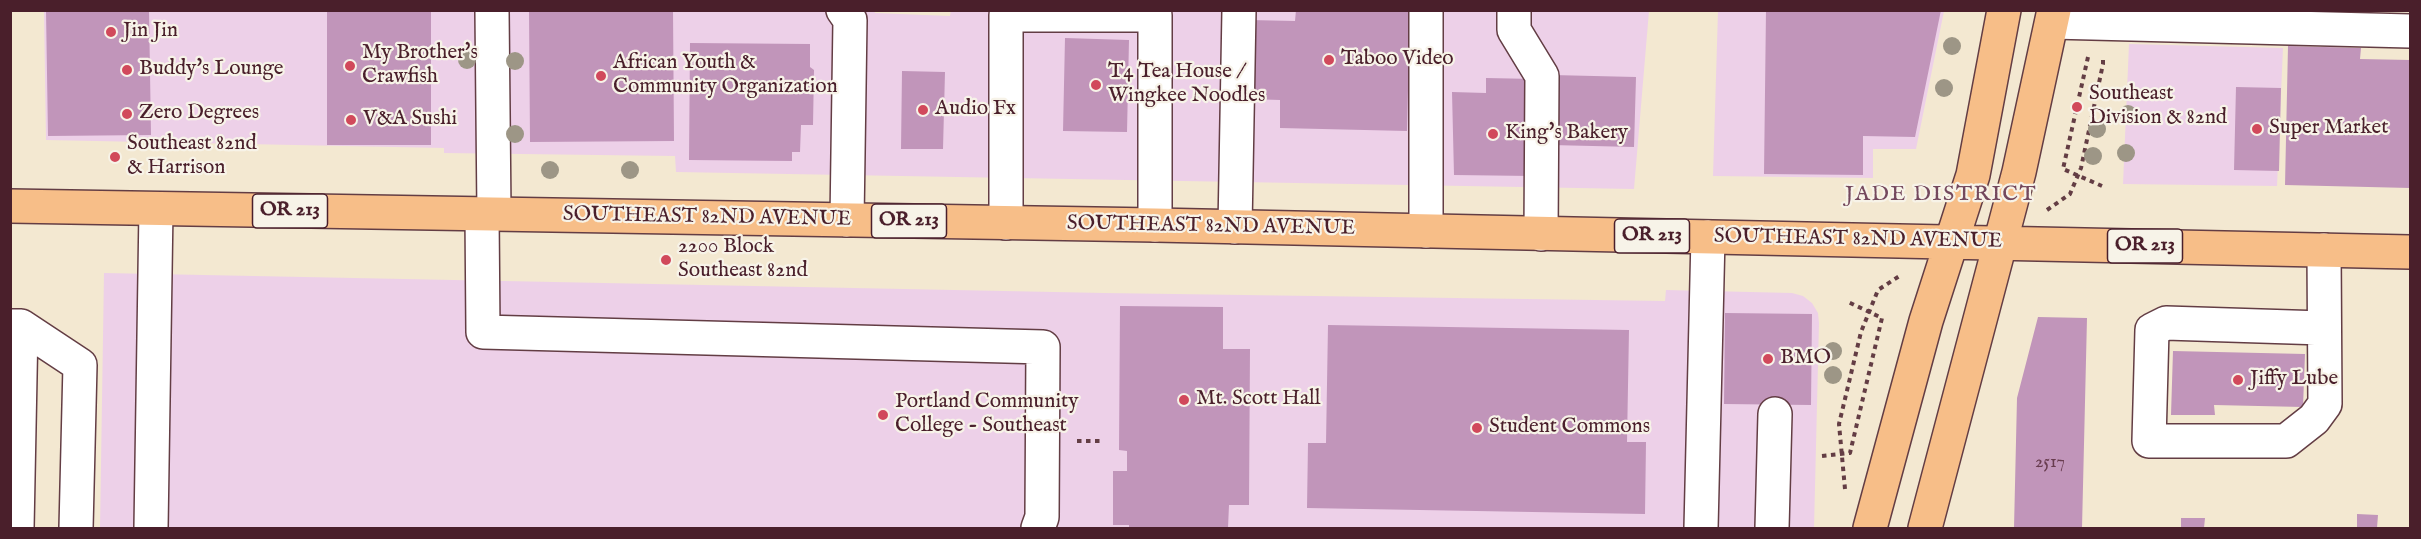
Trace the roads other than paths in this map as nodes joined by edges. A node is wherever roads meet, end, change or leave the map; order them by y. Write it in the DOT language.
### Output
graph roads {
  1 [pos="492,10"];
  2 [pos="1239,10"];
  3 [pos="1426,10"];
  4 [pos="2004,10"];
  5 [pos="852,14"];
  6 [pos="2053,16"];
  7 [pos="1514,20"];
  8 [pos="2111,26"];
  9 [pos="2410,31"];
  10 [pos="10,206"];
  11 [pos="156,208"];
  12 [pos="488,214"];
  13 [pos="847,220"];
  14 [pos="1006,223"];
  15 [pos="1155,225"];
  16 [pos="1234,227"];
  17 [pos="1426,231"];
  18 [pos="1541,234"];
  19 [pos="1708,237"];
  20 [pos="1952,242"];
  21 [pos="2000,243"];
  22 [pos="2324,250"];
  23 [pos="2410,252"];
  24 [pos="16,326"];
  25 [pos="2323,328"];
  26 [pos="1775,414"];
  27 [pos="17,528"];
  28 [pos="76,528"];
  29 [pos="151,528"];
  30 [pos="1038,528"];
  31 [pos="1701,528"];
  32 [pos="1772,528"];
  33 [pos="1870,528"];
  34 [pos="1924,528"];
  1 -- 12 [label="lane"];
  2 -- 16 [label="lane"];
  3 -- 17 [label="lane"];
  4 -- 20 [label="main road"];
  5 -- 13 [label="lane"];
  6 -- 8 [label="lane"];
  6 -- 21 [label="main road"];
  7 -- 18 [label="lane"];
  8 -- 9 [label="lane"];
  10 -- 11 [label="main road, SOUTHEAST 82ND AVENUE / OR 213"];
  11 -- 12 [label="main road, SOUTHEAST 82ND AVENUE / OR 213"];
  11 -- 29 [label="lane"];
  12 -- 13 [label="main road, SOUTHEAST 82ND AVENUE / OR 213"];
  12 -- 30 [label="lane"];
  13 -- 14 [label="main road, SOUTHEAST 82ND AVENUE / OR 213"];
  14 -- 15 [label="main road, SOUTHEAST 82ND AVENUE / OR 213"];
  14 -- 15 [label="lane"];
  15 -- 16 [label="main road, SOUTHEAST 82ND AVENUE / OR 213"];
  16 -- 17 [label="main road, SOUTHEAST 82ND AVENUE / OR 213"];
  17 -- 18 [label="main road, SOUTHEAST 82ND AVENUE / OR 213"];
  18 -- 19 [label="main road, SOUTHEAST 82ND AVENUE / OR 213"];
  19 -- 20 [label="main road, SOUTHEAST 82ND AVENUE / OR 213"];
  19 -- 31 [label="lane"];
  20 -- 21 [label="main road, SOUTHEAST 82ND AVENUE / OR 213"];
  20 -- 33 [label="main road"];
  21 -- 22 [label="main road, SOUTHEAST 82ND AVENUE / OR 213"];
  21 -- 34 [label="main road"];
  22 -- 23 [label="main road, SOUTHEAST 82ND AVENUE / OR 213"];
  22 -- 25 [label="lane"];
  24 -- 27 [label="lane"];
  24 -- 28 [label="lane"];
  25 -- 25 [label="lane"];
  26 -- 32 [label="lane"];
}
